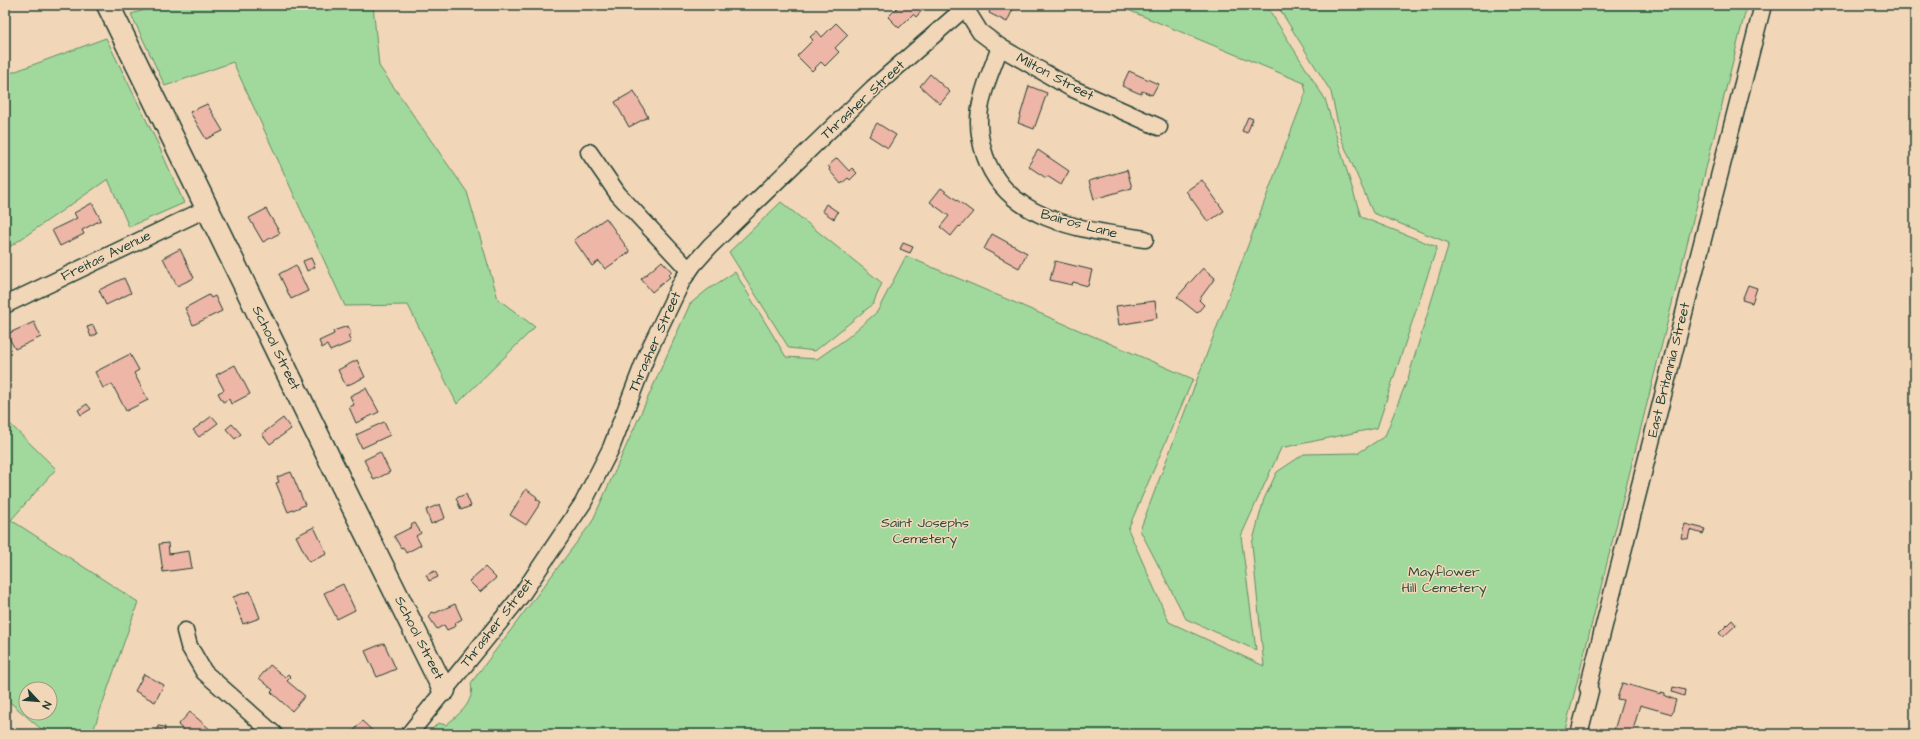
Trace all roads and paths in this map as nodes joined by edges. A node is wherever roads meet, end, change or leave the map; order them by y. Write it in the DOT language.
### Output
graph roads {
  1 [pos="108,5"];
  2 [pos="1763,5"];
  3 [pos="967,6"];
  4 [pos="1000,47"];
  5 [pos="1159,127"];
  6 [pos="589,152"];
  7 [pos="208,208"];
  8 [pos="1145,239"];
  9 [pos="689,270"];
  10 [pos="5,305"];
  11 [pos="185,631"];
  12 [pos="444,690"];
  13 [pos="274,734"];
  14 [pos="409,734"];
  15 [pos="1579,734"];
  1 -- 7 [label="street, School Street"];
  2 -- 15 [label="street, East Britannia Street"];
  3 -- 4 [label="street, Milton Street"];
  3 -- 9 [label="street, Thrasher Street"];
  4 -- 5 [label="street, Milton Street"];
  4 -- 8 [label="street, Bairos Lane"];
  6 -- 9 [label="street"];
  7 -- 10 [label="street, Freitas Avenue"];
  7 -- 12 [label="street, School Street"];
  9 -- 12 [label="street, Thrasher Street"];
  11 -- 13 [label="street"];
  12 -- 14 [label="street, Thrasher Street"];
}
